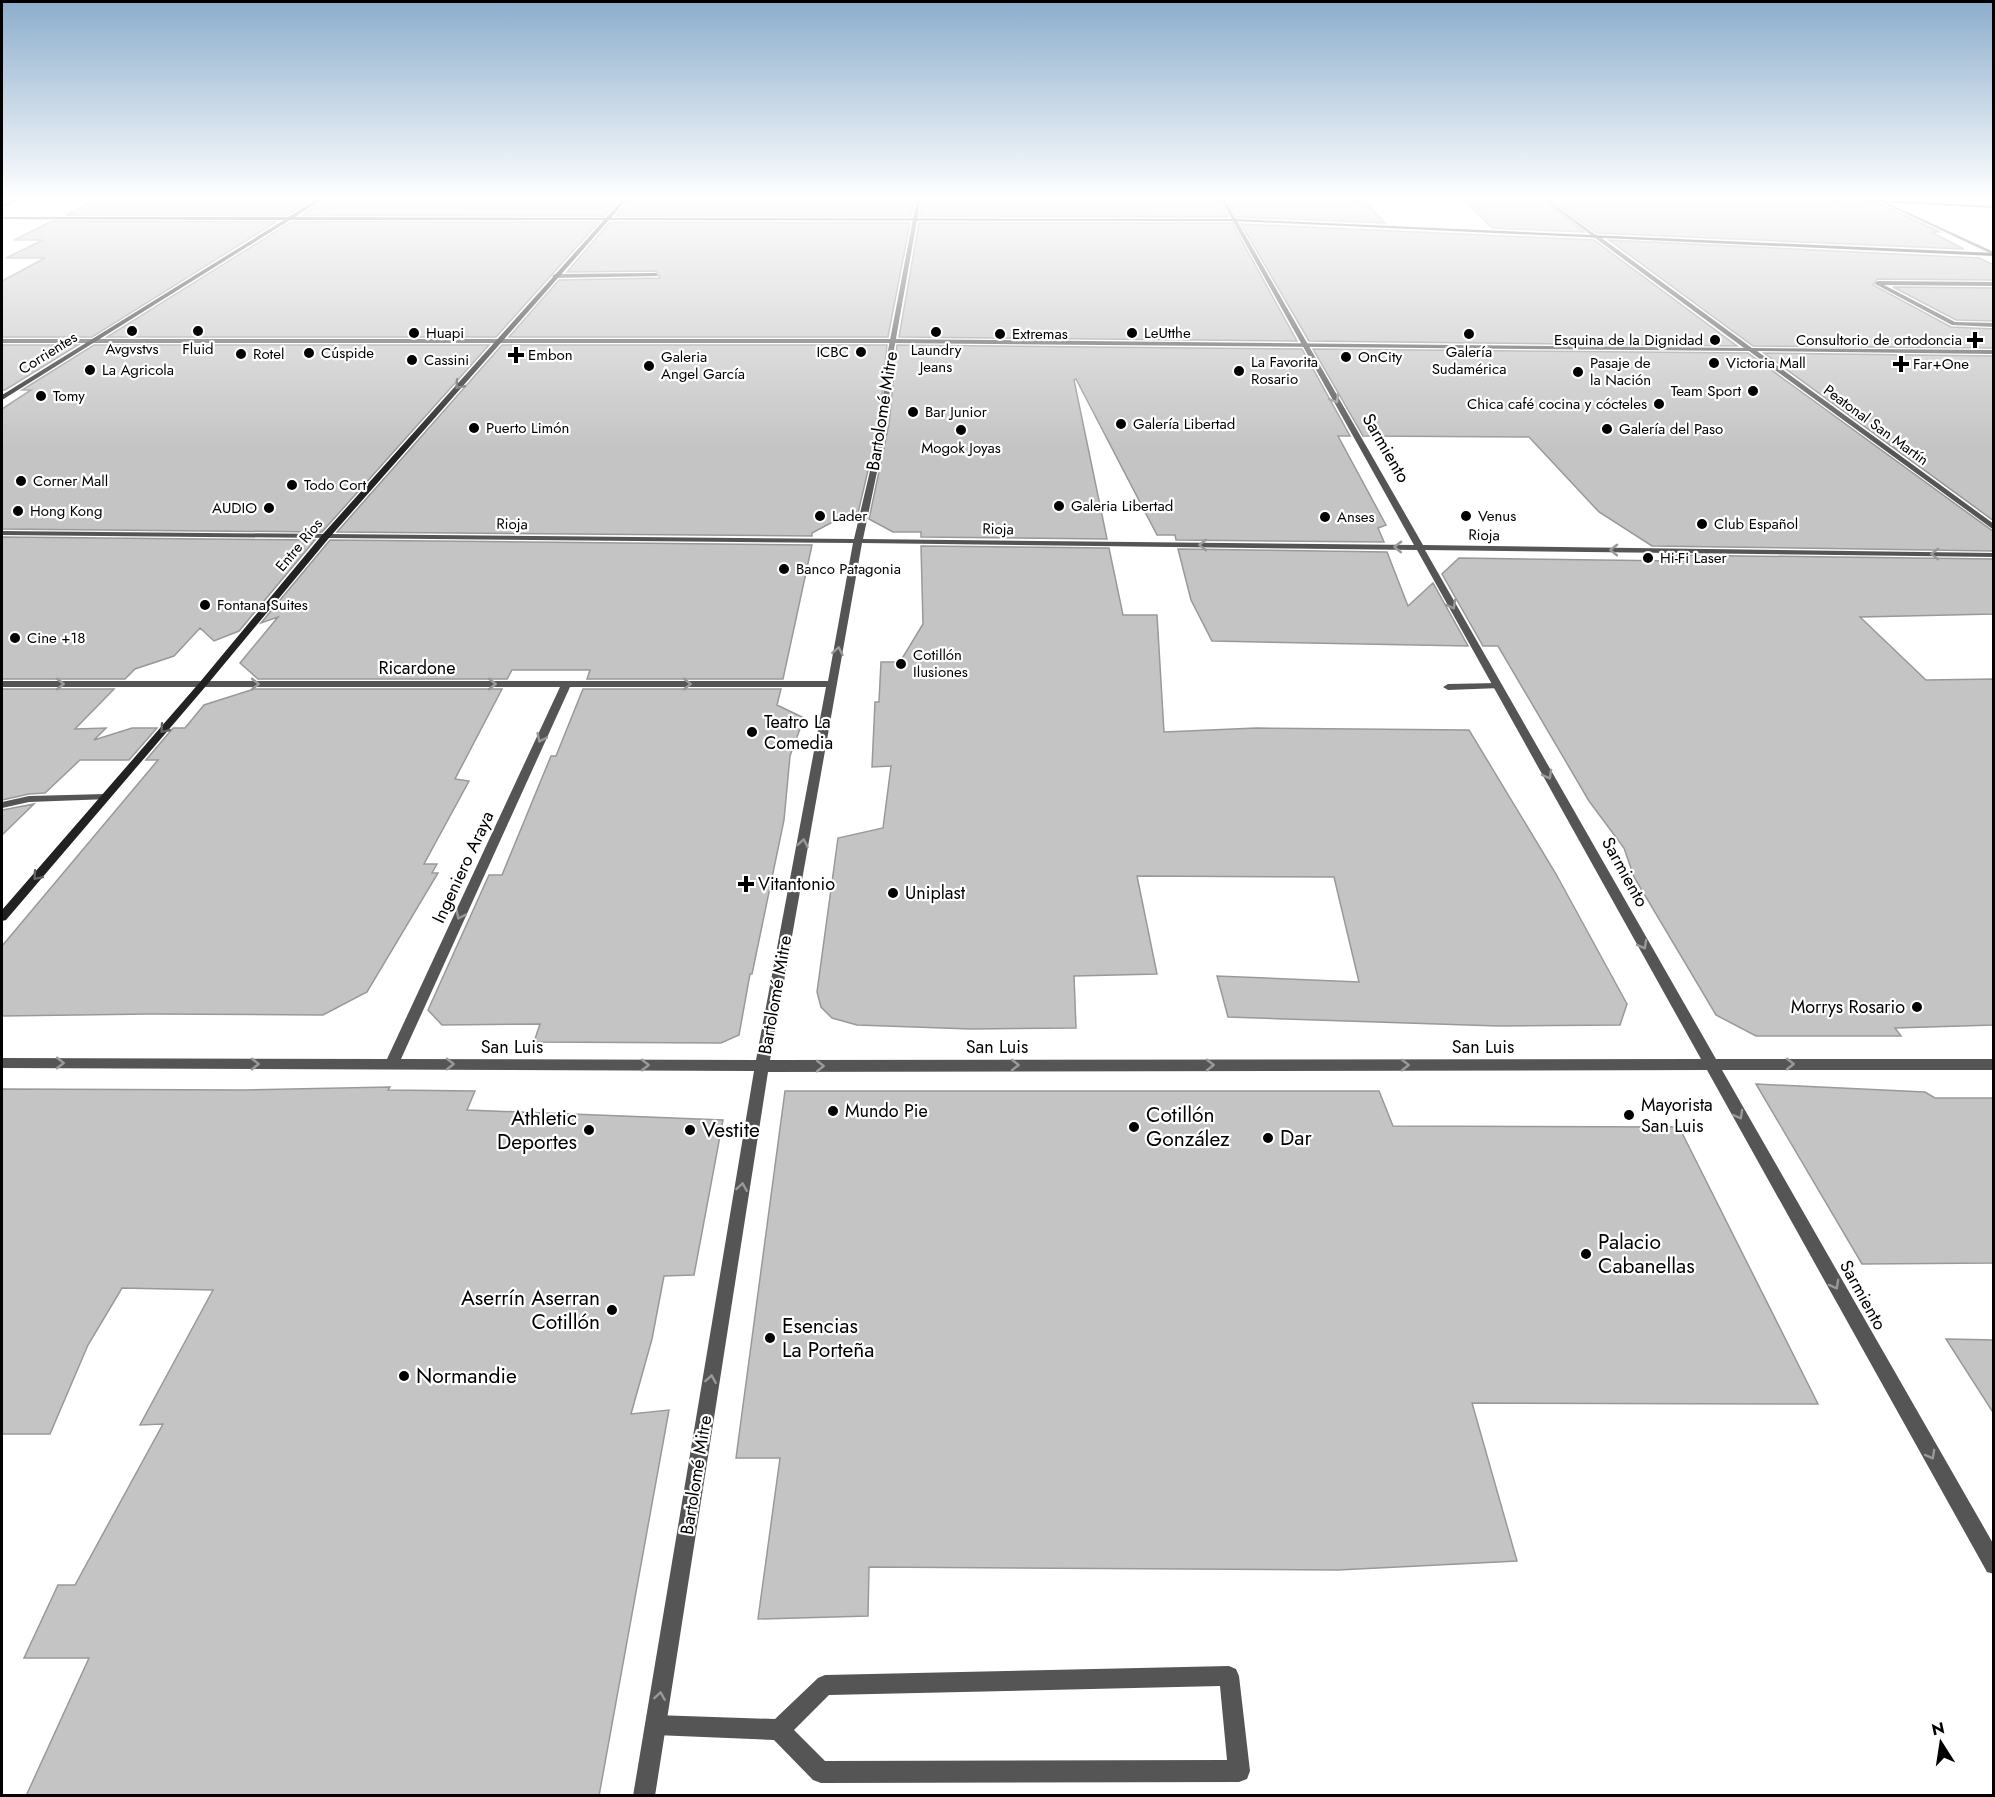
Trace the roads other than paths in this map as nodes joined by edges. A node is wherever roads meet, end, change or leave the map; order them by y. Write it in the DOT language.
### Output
graph roads {
  1 [pos="187,282"];
  2 [pos="550,282"];
  3 [pos="903,282"];
  4 [pos="1269,282"];
  5 [pos="1658,282"];
  6 [pos="1994,284"];
  7 [pos="1994,325"];
  8 [pos="2,341"];
  9 [pos="93,341"];
  10 [pos="497,341"];
  11 [pos="893,341"];
  12 [pos="1305,345"];
  13 [pos="1747,348"];
  14 [pos="1994,351"];
  15 [pos="2,398"];
  16 [pos="1994,528"];
  17 [pos="2,533"];
  18 [pos="326,536"];
  19 [pos="858,540"];
  20 [pos="1420,548"];
  21 [pos="1994,555"];
  22 [pos="2,684"];
  23 [pos="203,684"];
  24 [pos="566,684"];
  25 [pos="832,684"];
  26 [pos="1497,686"];
  27 [pos="1448,687"];
  28 [pos="105,797"];
  29 [pos="2,805"];
  30 [pos="2,917"];
  31 [pos="2,1063"];
  32 [pos="392,1064"];
  33 [pos="1711,1064"];
  34 [pos="1994,1064"];
  35 [pos="762,1066"];
  36 [pos="1994,1565"];
  37 [pos="655,1725"];
  38 [pos="779,1730"];
  39 [pos="644,1796"];
  1 -- 9 [label="main road, Corrientes"];
  2 -- 10 [label="main road, Entre Ríos"];
  3 -- 11 [label="street, Bartolomé Mitre"];
  4 -- 12 [label="street, Sarmiento"];
  5 -- 13 [label="street, Peatonal San Martín"];
  6 -- 7 [label="street"];
  8 -- 9 [label="street"];
  9 -- 10 [label="street"];
  9 -- 15 [label="main road, Corrientes"];
  10 -- 11 [label="street"];
  10 -- 18 [label="main road, Entre Ríos, one-way"];
  11 -- 12 [label="street"];
  11 -- 19 [label="street, Bartolomé Mitre"];
  12 -- 13 [label="street"];
  12 -- 20 [label="street, Sarmiento, one-way"];
  13 -- 14 [label="street"];
  13 -- 16 [label="street, Peatonal San Martín"];
  17 -- 18 [label="street, Rioja"];
  18 -- 19 [label="street, Rioja"];
  18 -- 23 [label="main road, Entre Ríos"];
  20 -- 19 [label="street, Rioja, one-way"];
  25 -- 19 [label="street, Bartolomé Mitre, one-way"];
  21 -- 20 [label="street, Rioja, one-way"];
  20 -- 26 [label="street, Sarmiento, one-way"];
  22 -- 23 [label="street, Ricardone, one-way"];
  23 -- 24 [label="street, Ricardone, one-way"];
  23 -- 28 [label="main road, Entre Ríos, one-way"];
  24 -- 25 [label="street, Ricardone, one-way"];
  24 -- 32 [label="street, Ingeniero Araya, one-way"];
  35 -- 25 [label="street, Bartolomé Mitre, one-way"];
  26 -- 27 [label="street"];
  26 -- 33 [label="street, Sarmiento, one-way"];
  28 -- 29 [label="street"];
  28 -- 30 [label="main road, Entre Ríos, one-way"];
  31 -- 32 [label="street, San Luis, one-way"];
  32 -- 35 [label="street, San Luis, one-way"];
  33 -- 34 [label="street, San Luis, one-way"];
  35 -- 33 [label="street, San Luis, one-way"];
  33 -- 36 [label="street, Sarmiento, one-way"];
  37 -- 35 [label="street, Bartolomé Mitre, one-way"];
  37 -- 38 [label="street"];
  37 -- 39 [label="street, Bartolomé Mitre"];
  38 -- 38 [label="street"];
}
